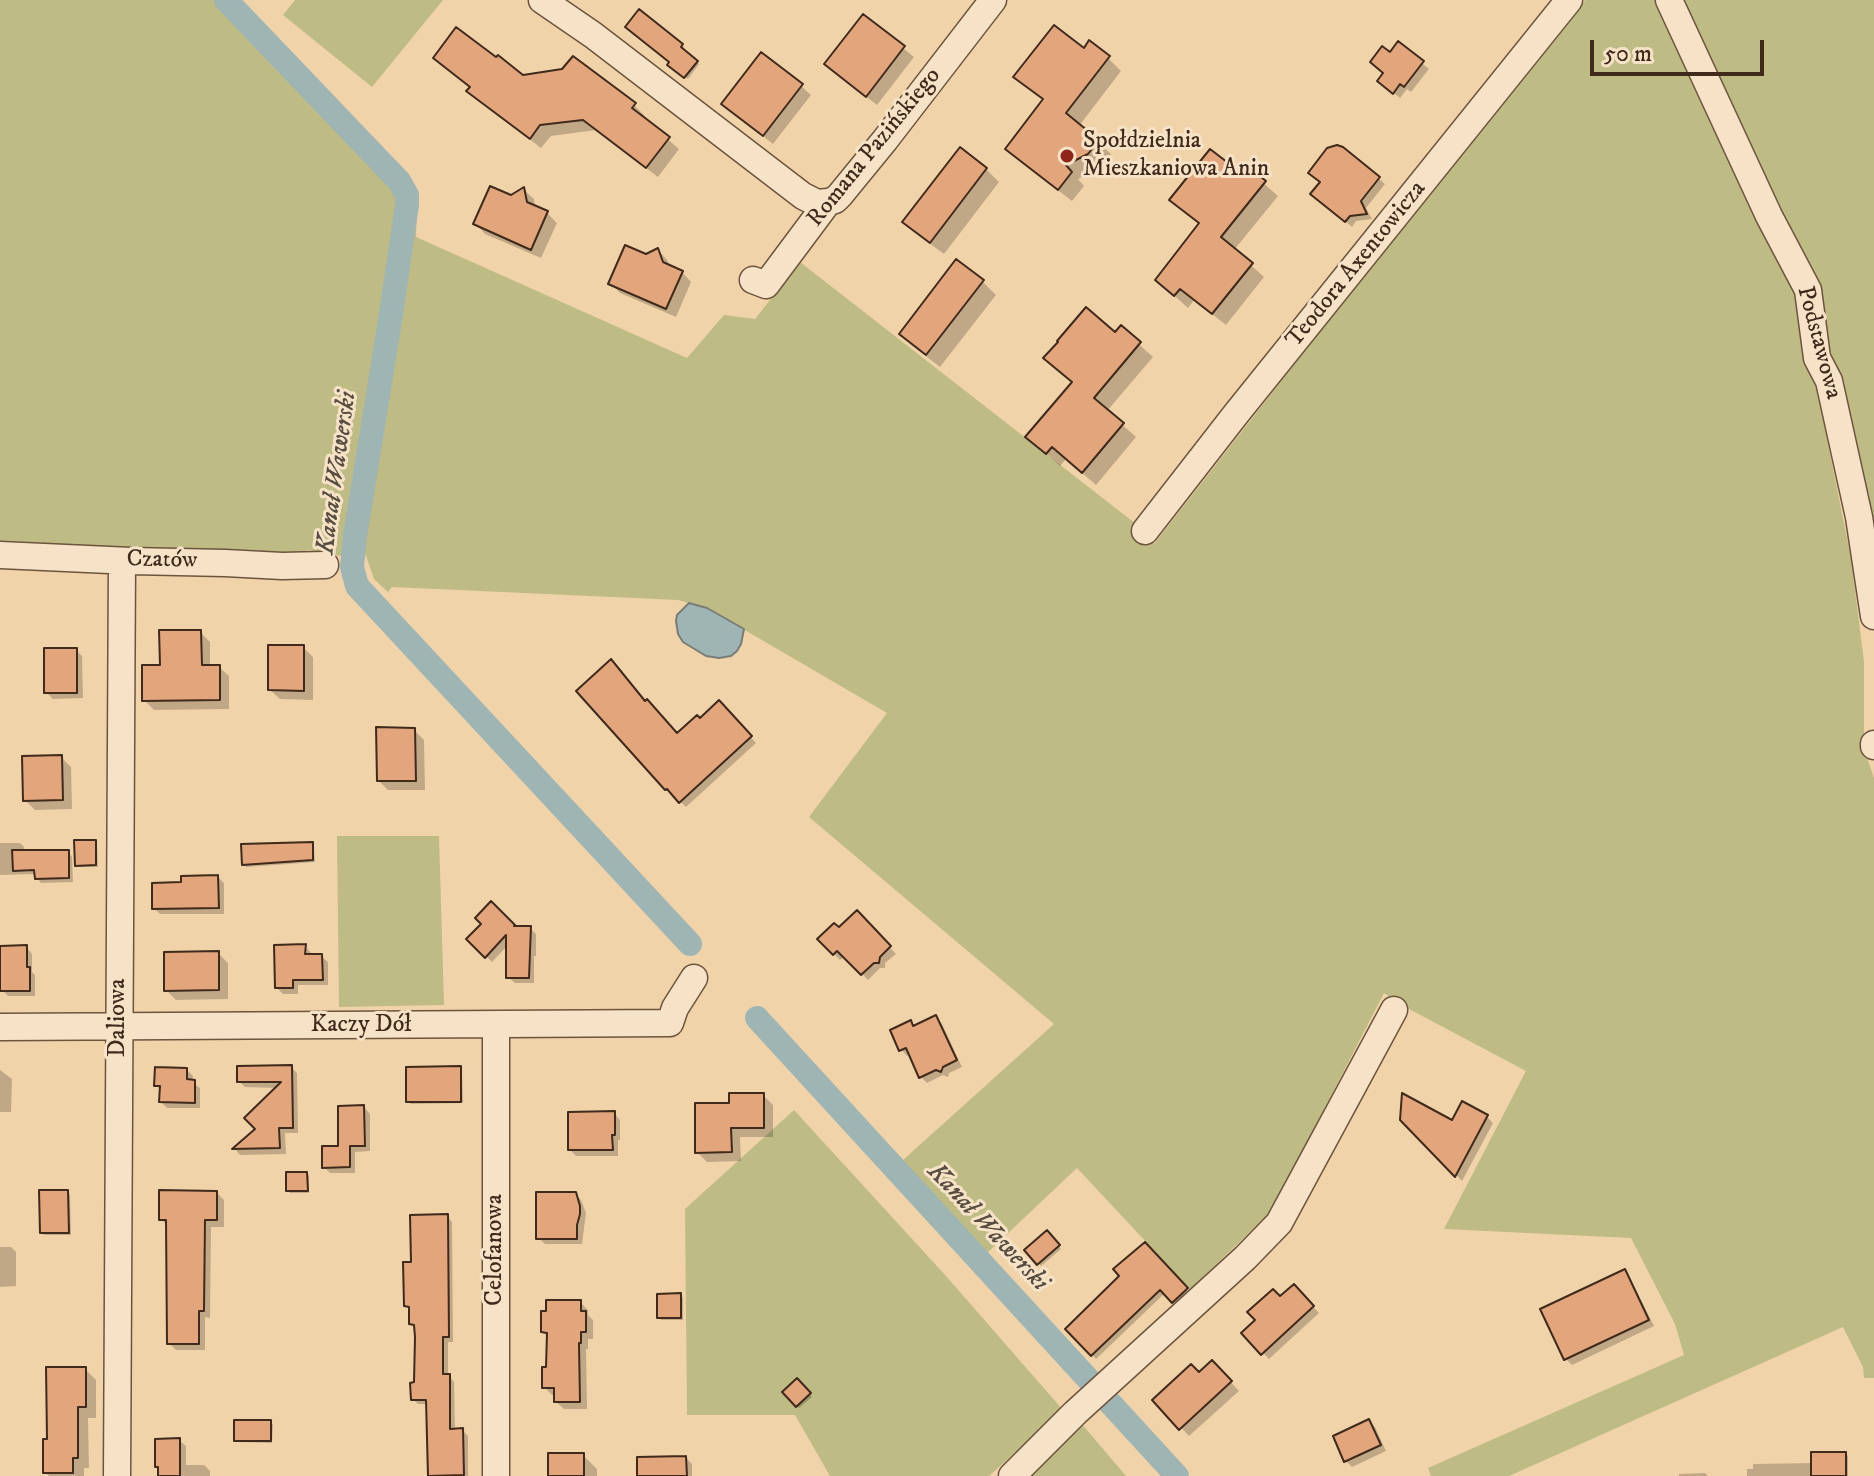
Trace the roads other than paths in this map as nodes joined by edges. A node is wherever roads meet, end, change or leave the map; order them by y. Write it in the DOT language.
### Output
graph roads {
  1 [pos="542,0"];
  2 [pos="993,0"];
  3 [pos="1569,0"];
  4 [pos="1669,0"];
  5 [pos="828,202"];
  6 [pos="753,280"];
  7 [pos="1145,531"];
  8 [pos="0,555"];
  9 [pos="122,561"];
  10 [pos="325,565"];
  11 [pos="1874,616"];
  12 [pos="694,978"];
  13 [pos="1394,1010"];
  14 [pos="496,1025"];
  15 [pos="0,1027"];
  16 [pos="119,1027"];
  17 [pos="117,1476"];
  18 [pos="496,1476"];
  19 [pos="1012,1476"];
  1 -- 5 [label="street"];
  2 -- 5 [label="street, Romana Pazińskiego"];
  3 -- 7 [label="street, Teodora Axentowicza"];
  4 -- 11 [label="street, Podstawowa"];
  5 -- 6 [label="street, Romana Pazińskiego"];
  8 -- 9 [label="street, Czatów"];
  9 -- 10 [label="street, Czatów"];
  9 -- 16 [label="street, Daliowa"];
  12 -- 14 [label="street, Kaczy Dół"];
  13 -- 19 [label="street"];
  14 -- 16 [label="street, Kaczy Dół"];
  14 -- 18 [label="street, Celofanowa"];
  15 -- 16 [label="street, Kaczy Dół"];
  16 -- 17 [label="street, Daliowa"];
}
